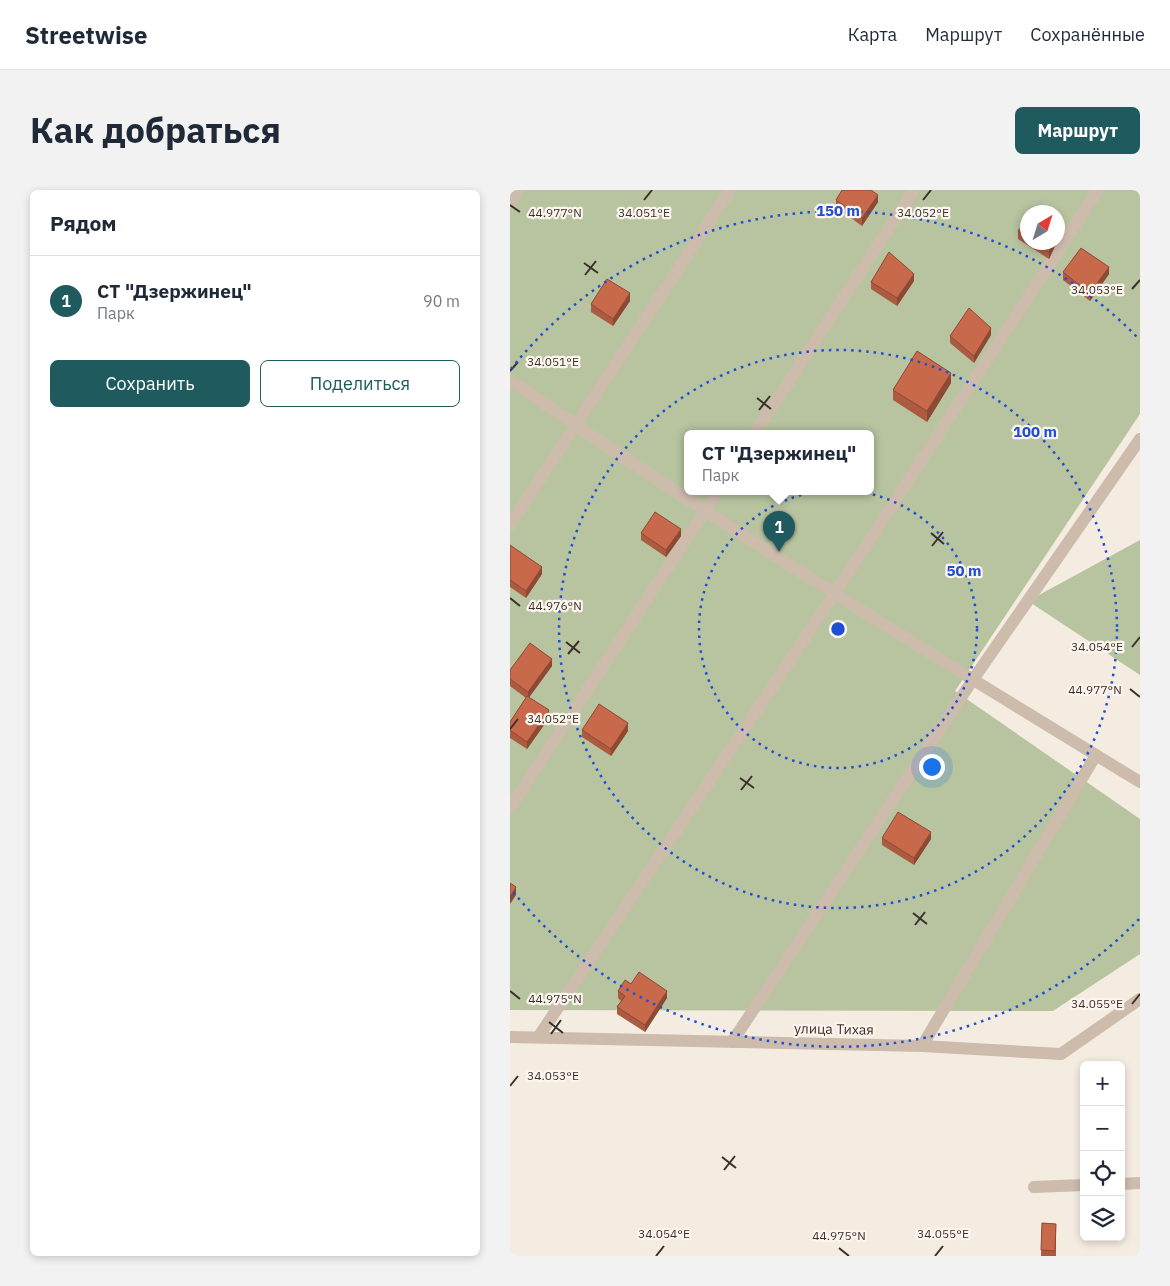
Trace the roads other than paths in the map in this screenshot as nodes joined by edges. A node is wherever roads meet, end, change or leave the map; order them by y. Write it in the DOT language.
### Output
graph roads {
  1 [pos="518,190"];
  2 [pos="730,190"];
  3 [pos="914,190"];
  4 [pos="1098,190"];
  5 [pos="510,203"];
  6 [pos="510,380"];
  7 [pos="575,425"];
  8 [pos="757,430"];
  9 [pos="1140,439"];
  10 [pos="715,495"];
  11 [pos="704,511"];
  12 [pos="510,526"];
  13 [pos="835,593"];
  14 [pos="972,681"];
  15 [pos="1096,755"];
  16 [pos="1140,782"];
  17 [pos="510,808"];
  18 [pos="1140,999"];
  19 [pos="539,1036"];
  20 [pos="510,1037"];
  21 [pos="732,1042"];
  22 [pos="922,1046"];
  23 [pos="1125,1184"];
  24 [pos="1140,1184"];
  25 [pos="1080,1185"];
  26 [pos="1034,1187"];
  1 -- 5 [label="street"];
  2 -- 7 [label="street"];
  3 -- 8 [label="street"];
  4 -- 13 [label="street"];
  6 -- 7 [label="street"];
  7 -- 11 [label="street"];
  7 -- 12 [label="street"];
  9 -- 14 [label="street"];
  10 -- 11 [label="street"];
  11 -- 13 [label="street"];
  11 -- 17 [label="street"];
  13 -- 14 [label="street"];
  13 -- 19 [label="street"];
  14 -- 15 [label="street"];
  14 -- 21 [label="street"];
  15 -- 16 [label="street"];
  15 -- 22 [label="street"];
  18 -- 22 [label="street, улица Тихая"];
  19 -- 20 [label="street, улица Тихая"];
  19 -- 21 [label="street, улица Тихая"];
  21 -- 22 [label="street, улица Тихая"];
  23 -- 24 [label="street"];
  25 -- 26 [label="street"];
}
